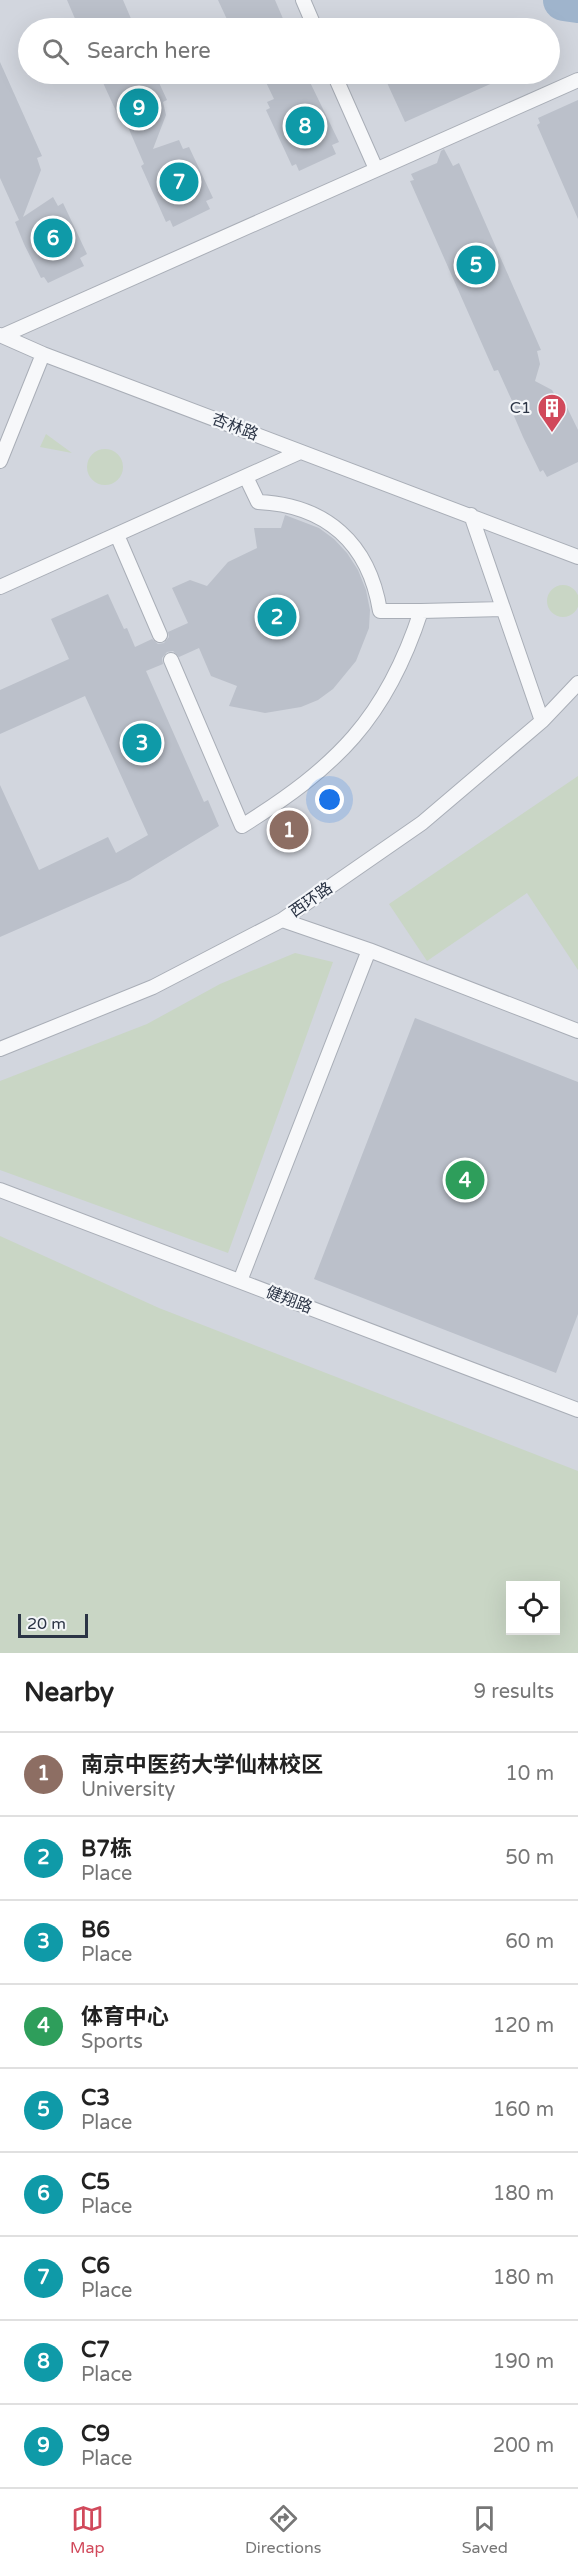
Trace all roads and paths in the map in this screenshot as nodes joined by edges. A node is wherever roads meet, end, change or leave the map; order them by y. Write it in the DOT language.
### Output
graph roads {
  1 [pos="303,0"];
  2 [pos="311,18"];
  3 [pos="578,80"];
  4 [pos="338,84"];
  5 [pos="376,169"];
  6 [pos="1,335"];
  7 [pos="43,354"];
  8 [pos="300,452"];
  9 [pos="0,461"];
  10 [pos="246,477"];
  11 [pos="471,515"];
  12 [pos="117,535"];
  13 [pos="578,557"];
  14 [pos="0,587"];
  15 [pos="503,609"];
  16 [pos="421,611"];
  17 [pos="160,635"];
  18 [pos="171,660"];
  19 [pos="578,683"];
  20 [pos="542,721"];
  21 [pos="282,920"];
  22 [pos="369,950"];
  23 [pos="578,1031"];
  24 [pos="0,1049"];
  25 [pos="0,1190"];
  26 [pos="240,1281"];
  27 [pos="578,1410"];
  1 -- 2 [label="lane"];
  3 -- 5 [label="lane"];
  4 -- 5 [label="lane"];
  5 -- 6 [label="lane"];
  6 -- 7 [label="lane, 杏林路"];
  7 -- 8 [label="lane, 杏林路"];
  7 -- 9 [label="lane"];
  8 -- 10 [label="lane"];
  8 -- 11 [label="lane, 杏林路"];
  10 -- 12 [label="lane"];
  10 -- 16 [label="lane"];
  11 -- 13 [label="lane, 杏林路"];
  11 -- 15 [label="lane"];
  12 -- 14 [label="lane"];
  12 -- 17 [label="lane"];
  15 -- 16 [label="lane"];
  15 -- 20 [label="lane"];
  16 -- 18 [label="lane"];
  19 -- 20 [label="lane, 西环路"];
  20 -- 21 [label="lane, 西环路"];
  21 -- 22 [label="lane"];
  21 -- 24 [label="lane, 西环路"];
  22 -- 23 [label="lane"];
  22 -- 26 [label="lane"];
  25 -- 26 [label="lane, 健翔路"];
  26 -- 27 [label="lane, 健翔路"];
}
